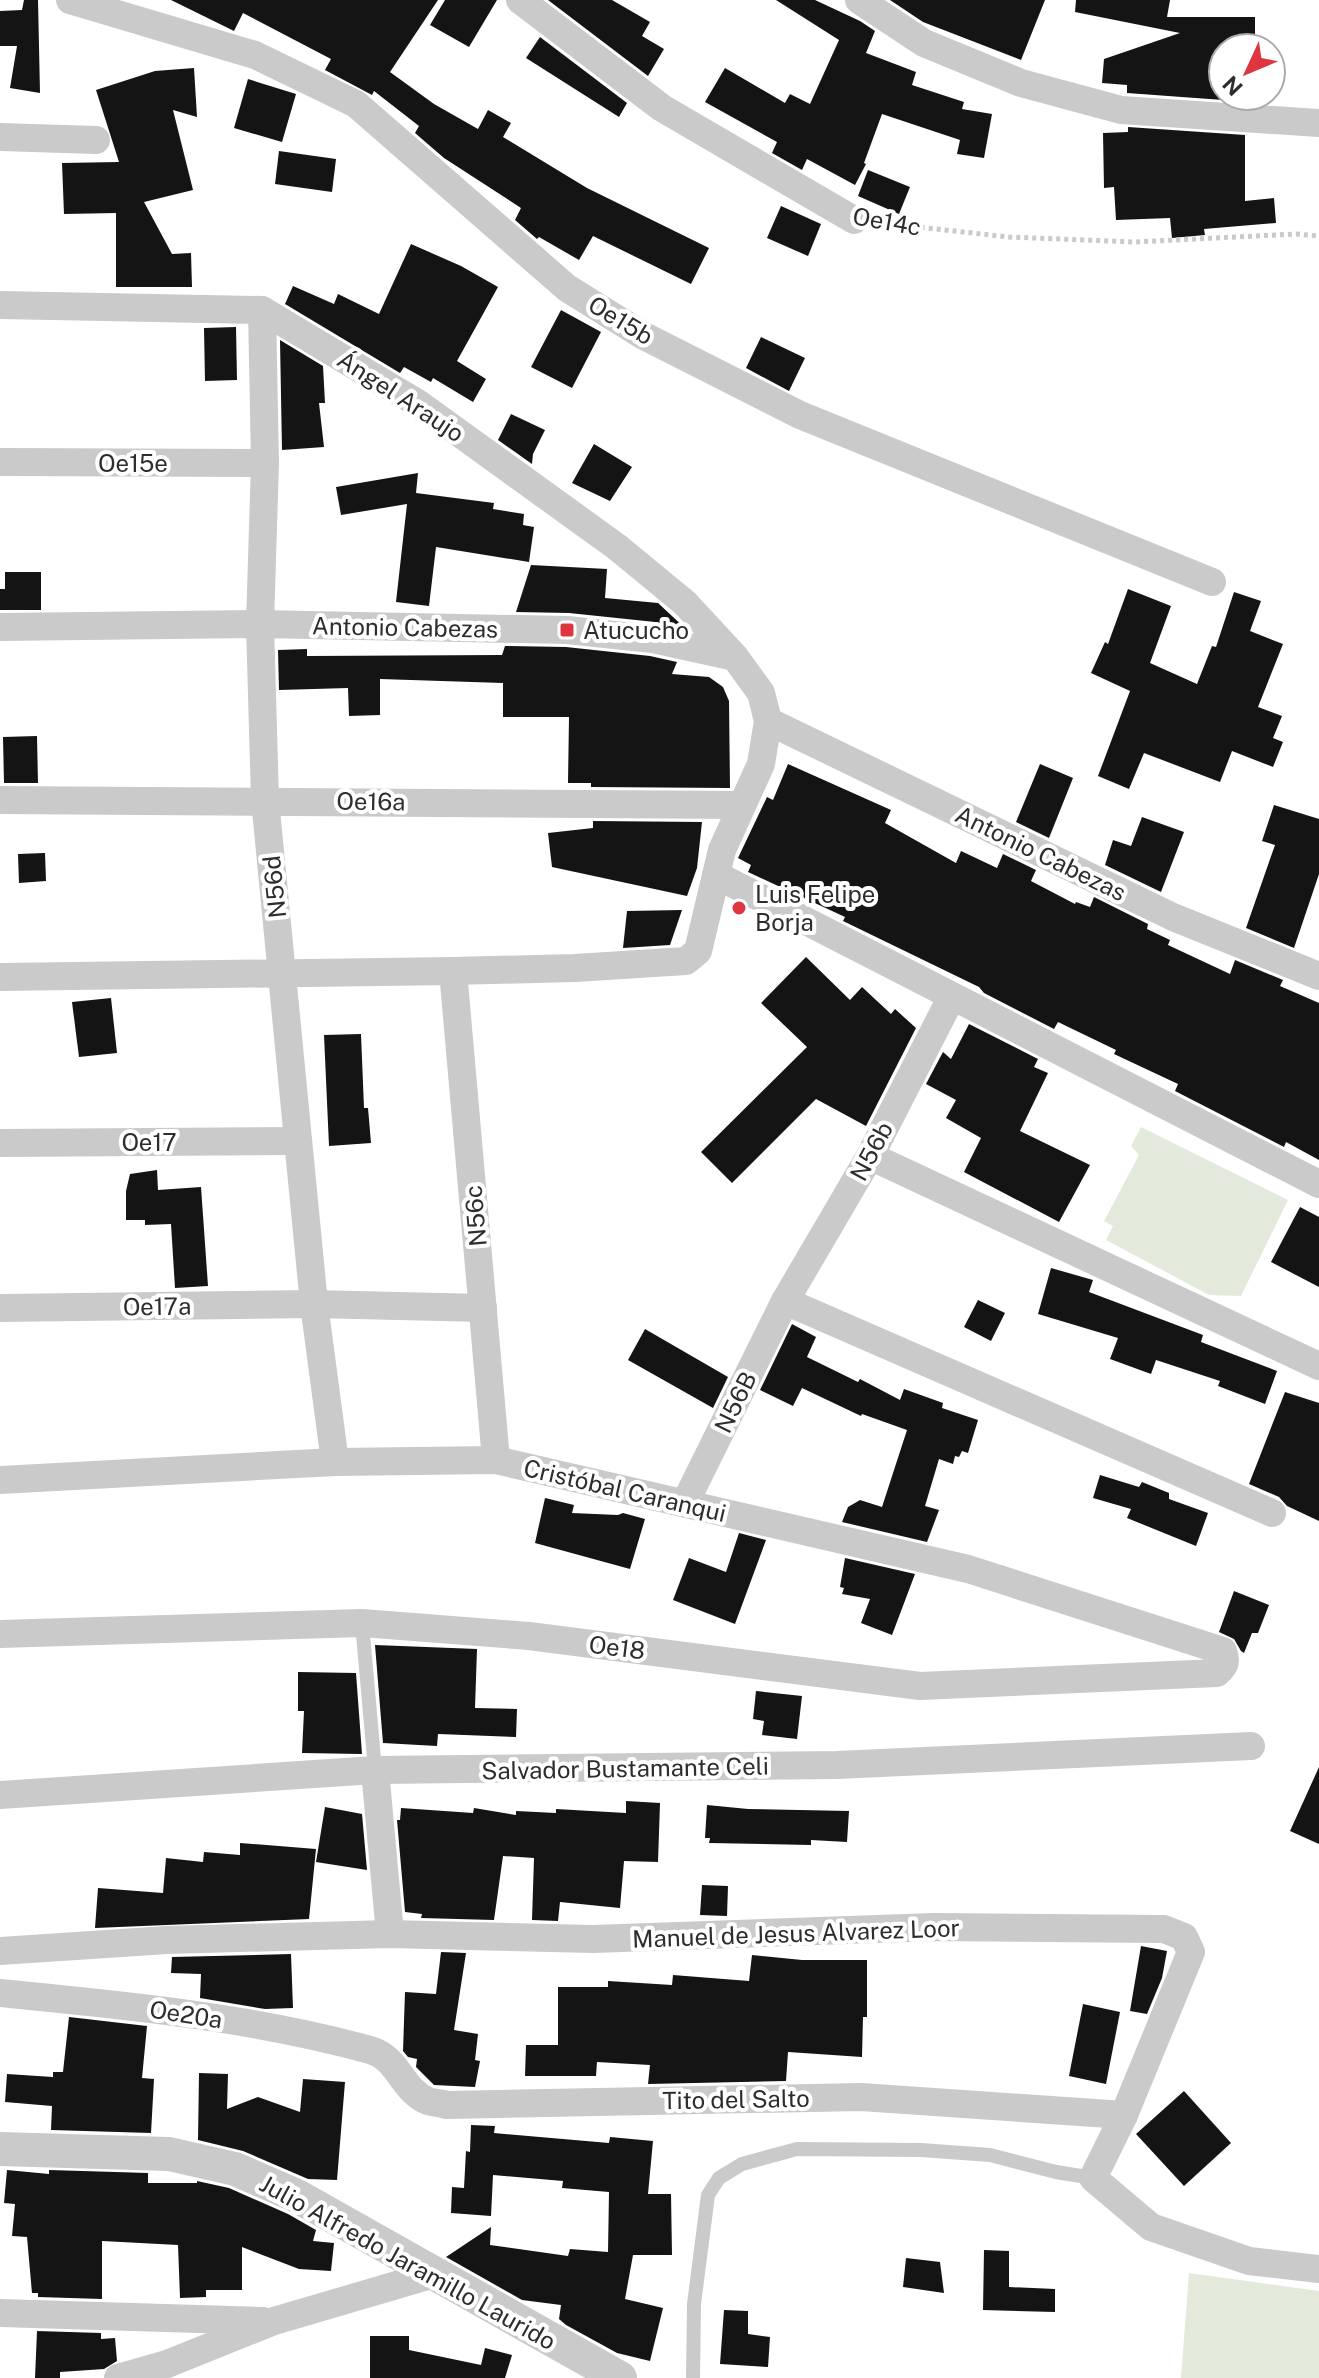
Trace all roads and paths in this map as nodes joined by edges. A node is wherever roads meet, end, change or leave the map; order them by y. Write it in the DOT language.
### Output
graph roads {
  1 [pos="70,0"];
  2 [pos="520,0"];
  3 [pos="859,0"];
  4 [pos="1319,123"];
  5 [pos="0,137"];
  6 [pos="96,140"];
  7 [pos="854,220"];
  8 [pos="1319,236"];
  9 [pos="0,305"];
  10 [pos="262,310"];
  11 [pos="0,462"];
  12 [pos="265,463"];
  13 [pos="1212,582"];
  14 [pos="260,624"];
  15 [pos="0,627"];
  16 [pos="735,657"];
  17 [pos="768,721"];
  18 [pos="0,800"];
  19 [pos="265,800"];
  20 [pos="741,805"];
  21 [pos="716,875"];
  22 [pos="453,971"];
  23 [pos="283,973"];
  24 [pos="1319,976"];
  25 [pos="0,977"];
  26 [pos="951,998"];
  27 [pos="297,1141"];
  28 [pos="0,1143"];
  29 [pos="870,1156"];
  30 [pos="1319,1184"];
  31 [pos="785,1301"];
  32 [pos="314,1304"];
  33 [pos="0,1308"];
  34 [pos="483,1308"];
  35 [pos="1319,1366"];
  36 [pos="496,1460"];
  37 [pos="335,1462"];
  38 [pos="0,1480"];
  39 [pos="685,1503"];
  40 [pos="1272,1513"];
  41 [pos="362,1623"];
  42 [pos="0,1634"];
  43 [pos="1226,1660"];
  44 [pos="1251,1746"];
  45 [pos="375,1770"];
  46 [pos="0,1795"];
  47 [pos="390,1934"];
  48 [pos="0,1951"];
  49 [pos="0,1993"];
  50 [pos="370,2050"];
  51 [pos="1124,2115"];
  52 [pos="0,2149"];
  53 [pos="1093,2178"];
  54 [pos="1319,2269"];
  55 [pos="434,2274"];
  56 [pos="0,2313"];
  57 [pos="274,2321"];
  58 [pos="118,2378"];
  59 [pos="620,2378"];
  60 [pos="693,2378"];
  1 -- 13 [label="street, Oe15b"];
  2 -- 7 [label="street, Oe14c"];
  3 -- 4 [label="street"];
  5 -- 6 [label="street"];
  7 -- 8 [label="path, Oe14c"];
  9 -- 10 [label="street, Ángel Araujo"];
  10 -- 12 [label="street, N56d"];
  10 -- 16 [label="street, Ángel Araujo"];
  11 -- 12 [label="street, Oe15e"];
  12 -- 14 [label="street, N56d"];
  14 -- 15 [label="street, Antonio Cabezas"];
  14 -- 16 [label="street, Antonio Cabezas"];
  14 -- 19 [label="street, N56d"];
  16 -- 17 [label="street"];
  17 -- 20 [label="street"];
  17 -- 24 [label="street, Antonio Cabezas"];
  18 -- 19 [label="street, Oe16a"];
  19 -- 20 [label="street, Oe16a"];
  19 -- 23 [label="street, N56d"];
  20 -- 21 [label="street"];
  21 -- 22 [label="street"];
  21 -- 26 [label="street"];
  22 -- 23 [label="street"];
  22 -- 34 [label="street, N56c"];
  23 -- 25 [label="street"];
  23 -- 27 [label="street, N56d"];
  26 -- 29 [label="street, N56b"];
  26 -- 30 [label="street"];
  27 -- 28 [label="street, Oe17"];
  27 -- 32 [label="street, N56d"];
  29 -- 31 [label="street, N56b"];
  29 -- 35 [label="street"];
  31 -- 39 [label="street, N56B"];
  31 -- 40 [label="street"];
  32 -- 33 [label="street, Oe17a"];
  32 -- 34 [label="street, Oe17a"];
  32 -- 37 [label="street, N56d"];
  34 -- 36 [label="street, N56c"];
  36 -- 37 [label="street, Cristóbal Caranqui"];
  36 -- 39 [label="street, Cristóbal Caranqui"];
  37 -- 38 [label="street, Cristóbal Caranqui"];
  39 -- 43 [label="street, Cristóbal Caranqui"];
  41 -- 42 [label="street, Oe18"];
  41 -- 43 [label="street, Oe18"];
  41 -- 45 [label="lane"];
  44 -- 45 [label="street, Salvador Bustamante Celi"];
  45 -- 46 [label="street, Salvador Bustamante Celi"];
  45 -- 47 [label="street"];
  47 -- 48 [label="street, Manuel de Jesus Alvarez Loor"];
  47 -- 51 [label="street, Manuel de Jesus Alvarez Loor"];
  49 -- 50 [label="street, Oe20a"];
  50 -- 51 [label="street, Tito del Salto"];
  51 -- 53 [label="street"];
  52 -- 55 [label="street, Julio Alfredo Jaramillo Laurido"];
  53 -- 54 [label="street"];
  53 -- 60 [label="lane"];
  55 -- 57 [label="street"];
  55 -- 59 [label="street, Julio Alfredo Jaramillo Laurido"];
  56 -- 57 [label="street"];
  57 -- 58 [label="street"];
}
